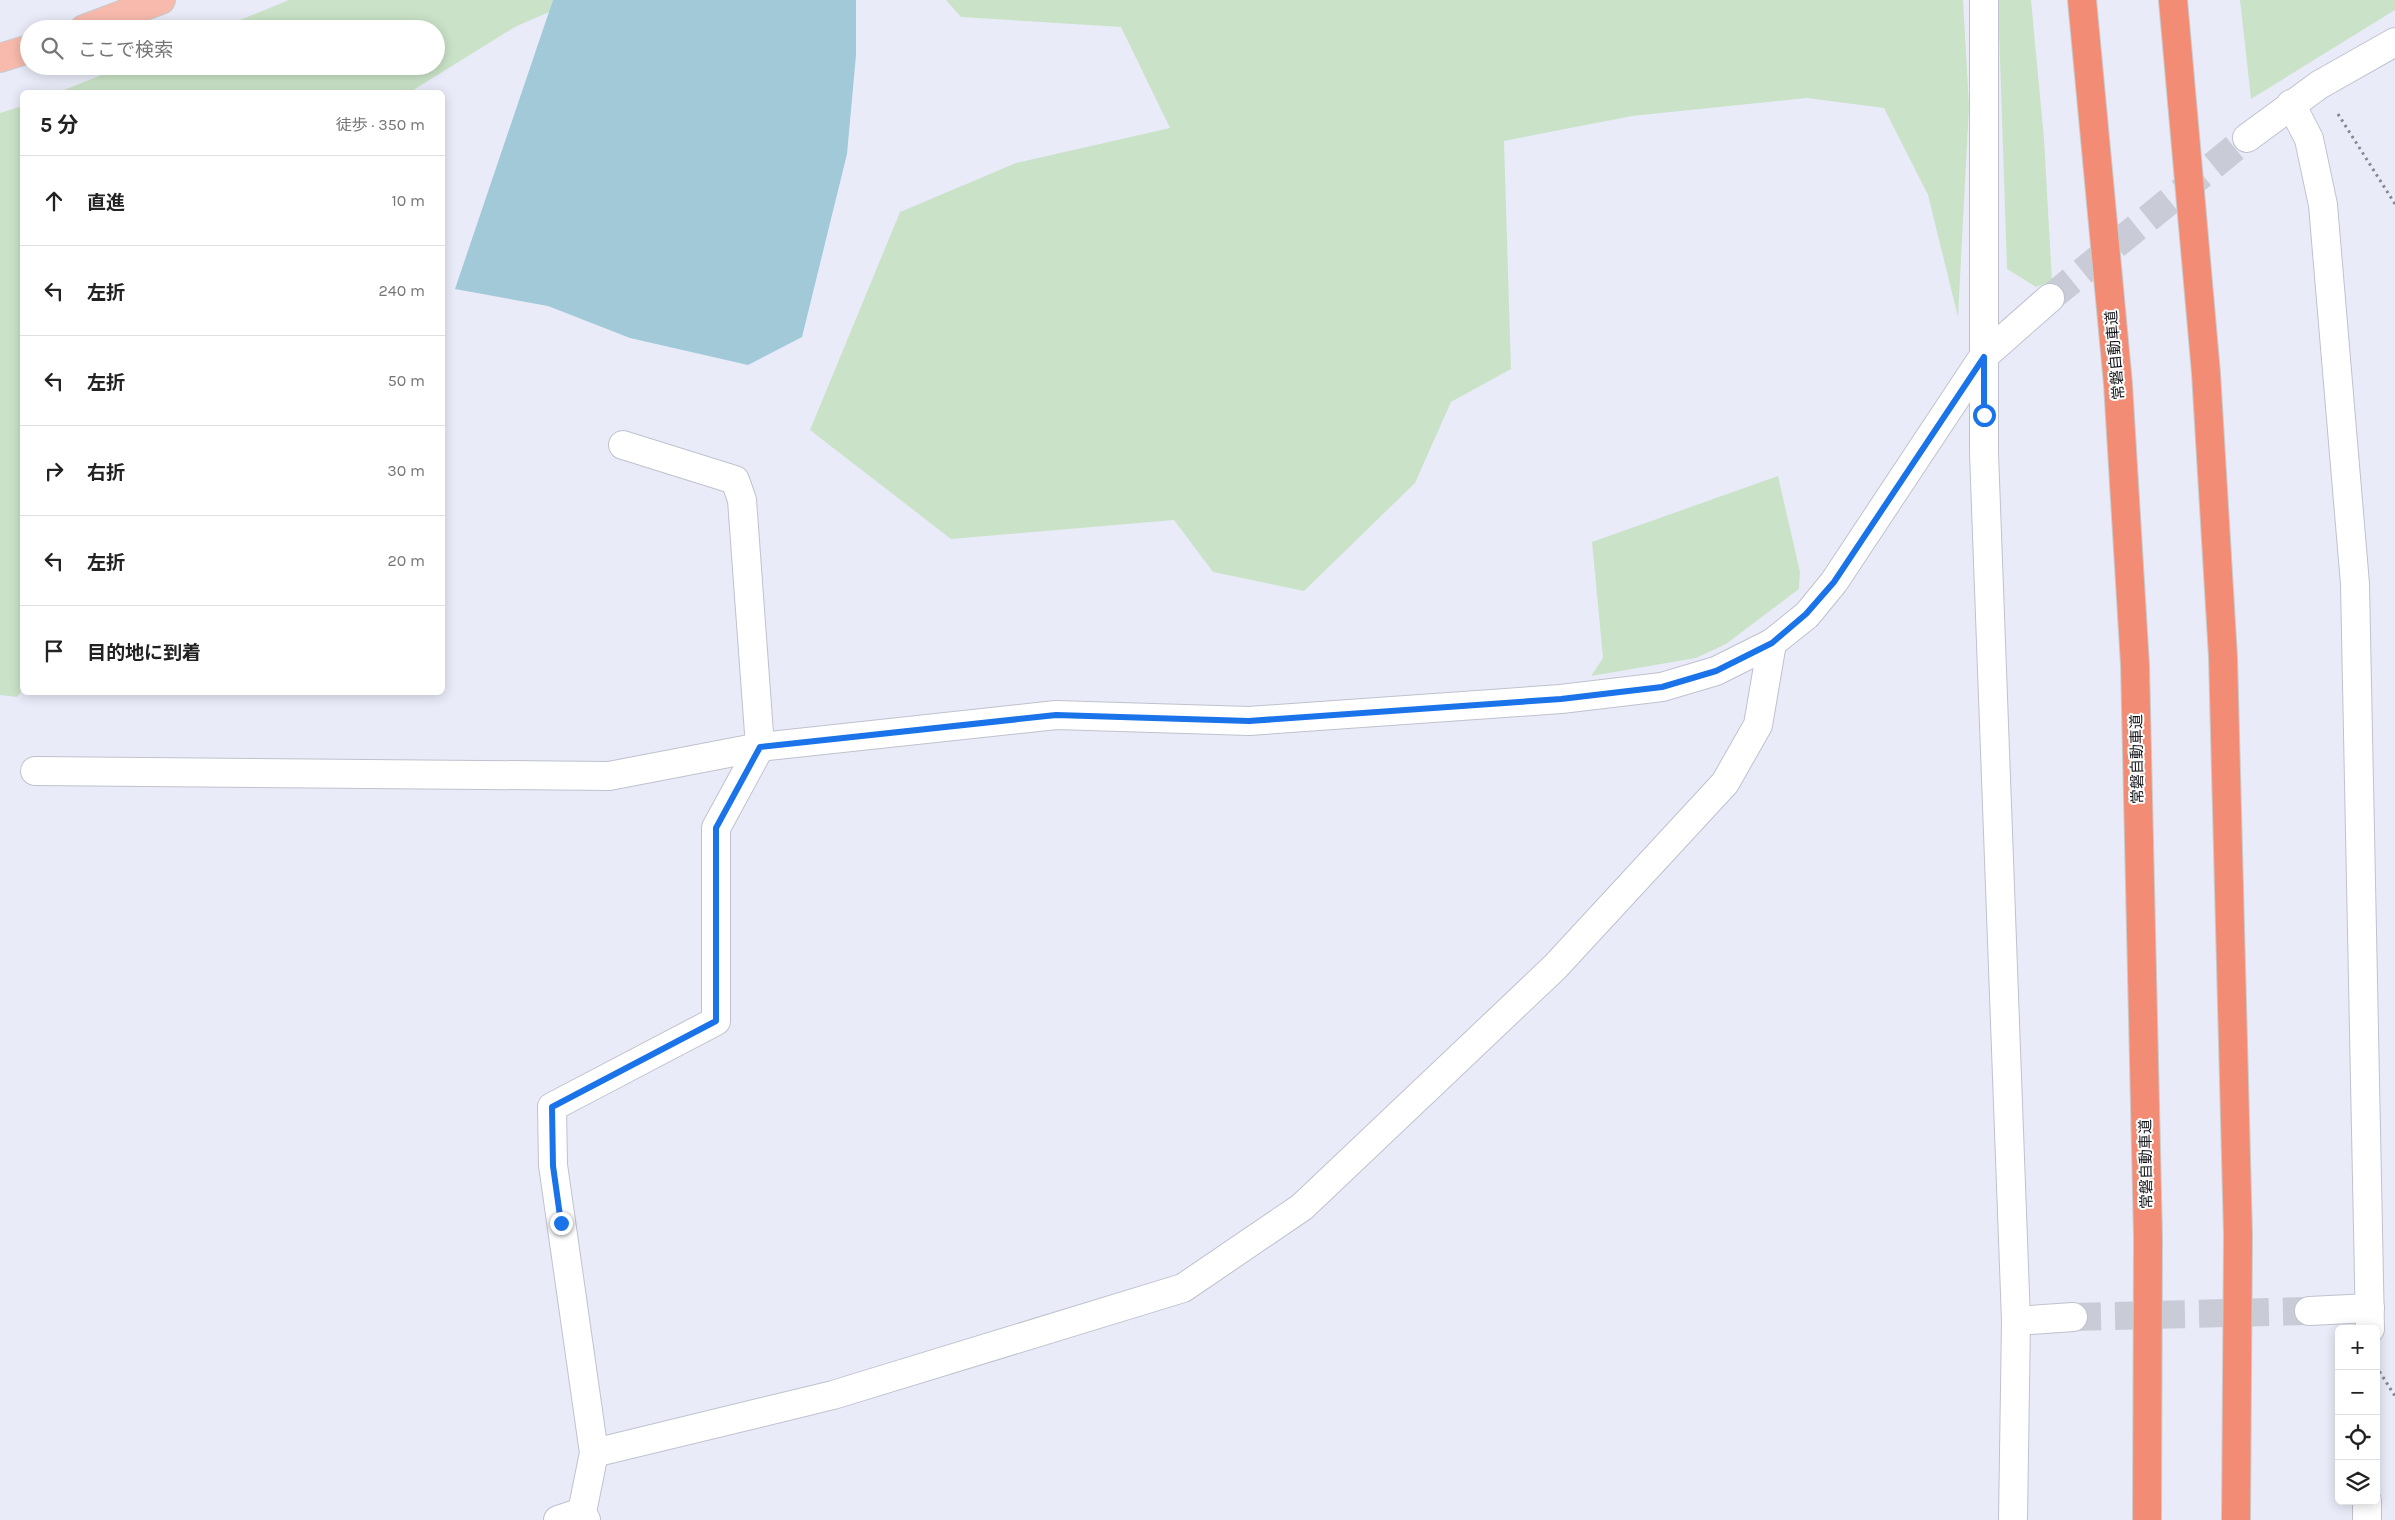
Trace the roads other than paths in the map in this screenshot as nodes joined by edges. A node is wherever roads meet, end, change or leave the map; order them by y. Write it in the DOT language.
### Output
graph roads {
  1 [pos="161,0"];
  2 [pos="1984,0"];
  3 [pos="2082,0"];
  4 [pos="2173,0"];
  5 [pos="108,20"];
  6 [pos="2395,42"];
  7 [pos="20,52"];
  8 [pos="0,58"];
  9 [pos="2291,104"];
  10 [pos="2248,138"];
  11 [pos="2050,298"];
  12 [pos="1984,357"];
  13 [pos="623,445"];
  14 [pos="1772,643"];
  15 [pos="760,747"];
  16 [pos="35,771"];
  17 [pos="2309,1311"];
  18 [pos="2073,1317"];
  19 [pos="2370,1318"];
  20 [pos="2016,1321"];
  21 [pos="594,1453"];
  22 [pos="2367,1505"];
  23 [pos="575,1517"];
  24 [pos="2013,1520"];
  25 [pos="2147,1520"];
  26 [pos="2236,1520"];
  27 [pos="2367,1520"];
  1 -- 5 [label="main road"];
  2 -- 12 [label="street"];
  3 -- 25 [label="highway, 常磐自動車道"];
  4 -- 26 [label="highway"];
  6 -- 9 [label="street"];
  7 -- 8 [label="main road"];
  9 -- 10 [label="street"];
  9 -- 19 [label="street"];
  11 -- 12 [label="street"];
  12 -- 14 [label="street"];
  12 -- 20 [label="street"];
  13 -- 15 [label="street"];
  14 -- 15 [label="street"];
  14 -- 21 [label="street"];
  15 -- 16 [label="street"];
  15 -- 21 [label="street"];
  17 -- 19 [label="street"];
  18 -- 20 [label="street"];
  20 -- 24 [label="street"];
  21 -- 23 [label="street"];
  22 -- 27 [label="street"];
}
